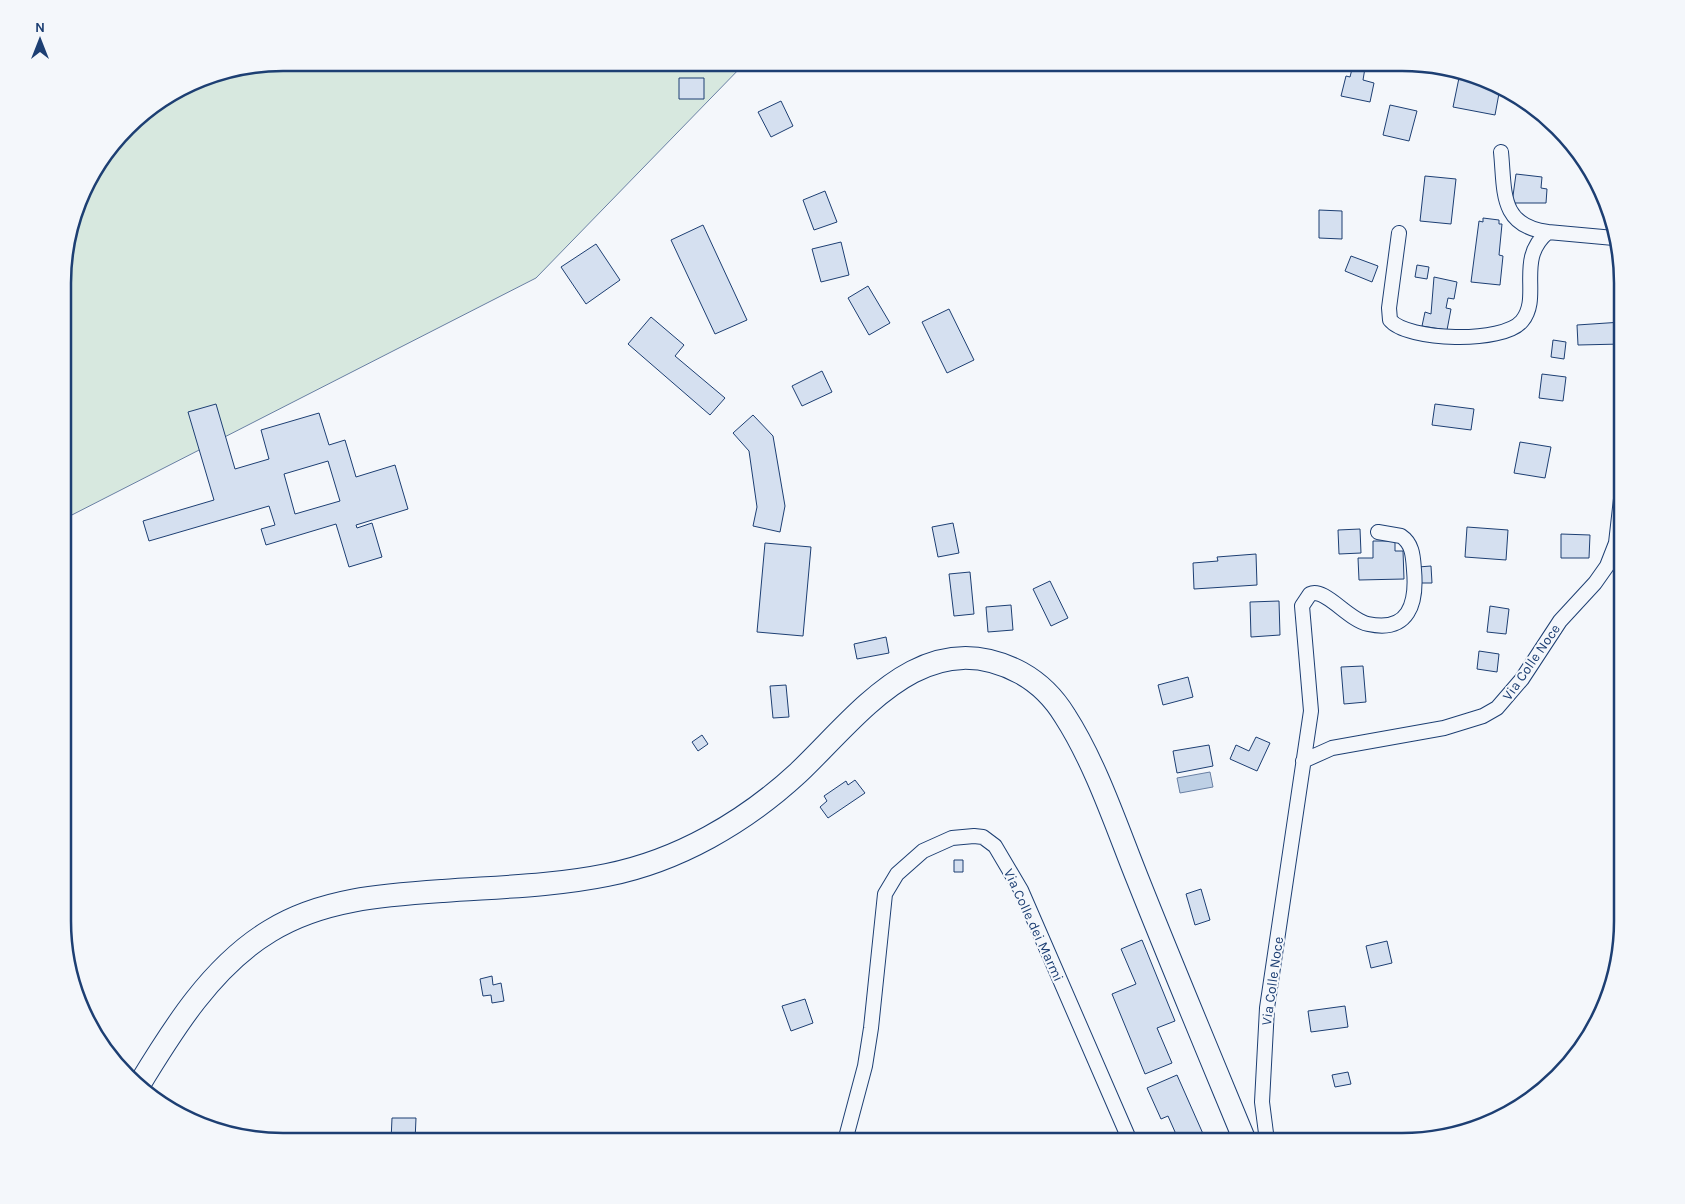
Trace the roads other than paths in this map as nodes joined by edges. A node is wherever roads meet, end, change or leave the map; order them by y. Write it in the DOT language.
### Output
graph roads {
  1 [pos="1501,152"];
  2 [pos="1548,232"];
  3 [pos="1399,233"];
  4 [pos="1609,238"];
  5 [pos="1378,532"];
  6 [pos="1614,548"];
  7 [pos="1303,761"];
  8 [pos="143,1079"];
  9 [pos="847,1133"];
  10 [pos="1127,1133"];
  11 [pos="1242,1133"];
  12 [pos="1266,1133"];
  1 -- 2 [label="street"];
  2 -- 3 [label="street"];
  2 -- 4 [label="street"];
  5 -- 7 [label="street, Via Colle Noce"];
  6 -- 7 [label="street, Via Colle Noce"];
  7 -- 12 [label="street, Via Colle Noce"];
  8 -- 11 [label="main road"];
  9 -- 10 [label="street, Via Colle dei Marmi"];
}
